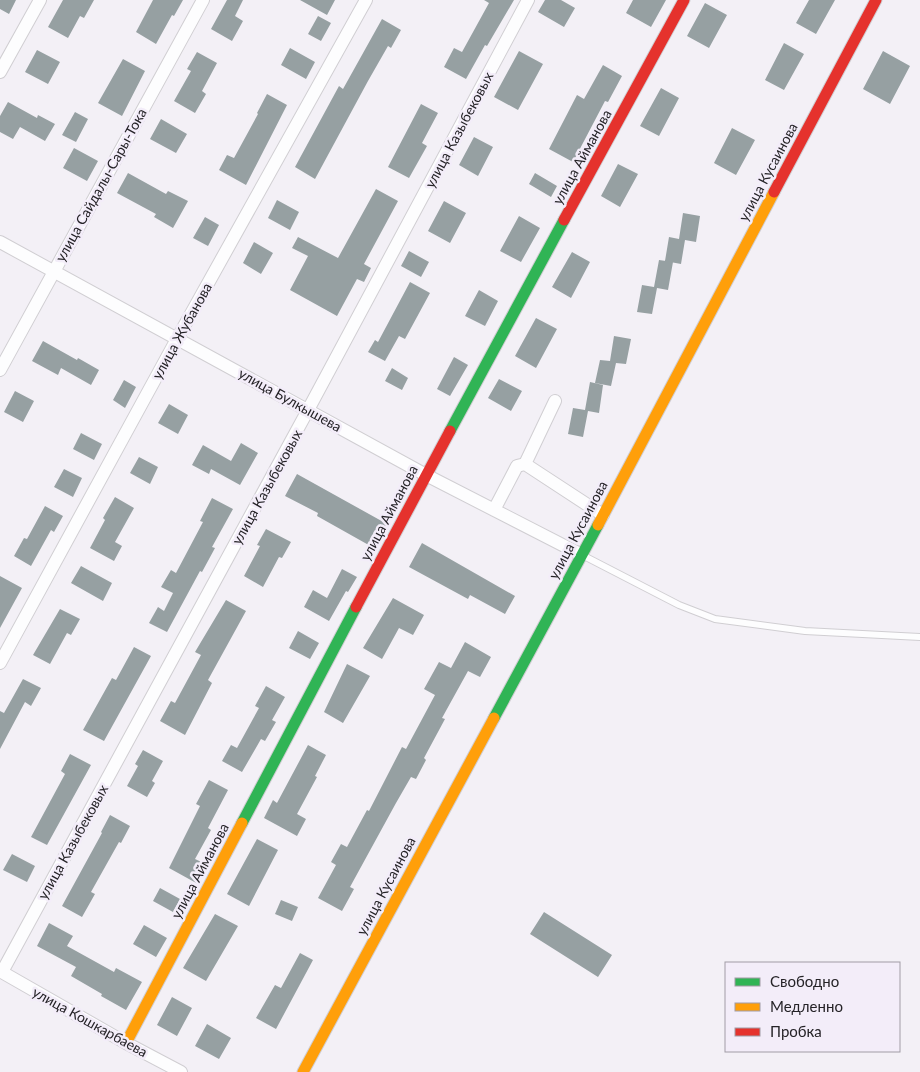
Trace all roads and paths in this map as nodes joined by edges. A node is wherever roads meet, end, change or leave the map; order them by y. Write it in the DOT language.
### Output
graph roads {
  1 [pos="40,0"];
  2 [pos="203,0"];
  3 [pos="366,0"];
  4 [pos="528,0"];
  5 [pos="684,0"];
  6 [pos="876,0"];
  7 [pos="0,72"];
  8 [pos="0,242"];
  9 [pos="54,272"];
  10 [pos="177,339"];
  11 [pos="0,370"];
  12 [pos="555,401"];
  13 [pos="308,410"];
  14 [pos="525,464"];
  15 [pos="426,475"];
  16 [pos="494,510"];
  17 [pos="603,515"];
  18 [pos="582,555"];
  19 [pos="920,637"];
  20 [pos="0,662"];
  21 [pos="1,971"];
  22 [pos="126,1043"];
  23 [pos="182,1072"];
  24 [pos="303,1072"];
  1 -- 7 [label="street"];
  2 -- 9 [label="street, улица Сайдалы-Сары-Тока"];
  3 -- 10 [label="street, улица Жубанова"];
  4 -- 13 [label="street, улица Казыбековых"];
  5 -- 15 [label="street, улица Айманова"];
  6 -- 17 [label="street, улица Кусаинова"];
  8 -- 9 [label="street, улица Булкышева"];
  9 -- 10 [label="street, улица Булкышева"];
  9 -- 11 [label="street, улица Сайдалы-Сары-Тока"];
  10 -- 13 [label="street, улица Булкышева"];
  10 -- 20 [label="street, улица Жубанова"];
  12 -- 14 [label="street"];
  13 -- 15 [label="street, улица Булкышева"];
  13 -- 21 [label="street, улица Казыбековых"];
  14 -- 16 [label="street"];
  14 -- 17 [label="street"];
  15 -- 16 [label="street, улица Булкышева"];
  15 -- 22 [label="street, улица Айманова"];
  16 -- 18 [label="street, улица Булкышева"];
  17 -- 18 [label="street, улица Кусаинова"];
  18 -- 19 [label="lane"];
  18 -- 24 [label="street, улица Кусаинова"];
  21 -- 22 [label="street, улица Кошкарбаева"];
  22 -- 23 [label="street, улица Кошкарбаева"];
}
